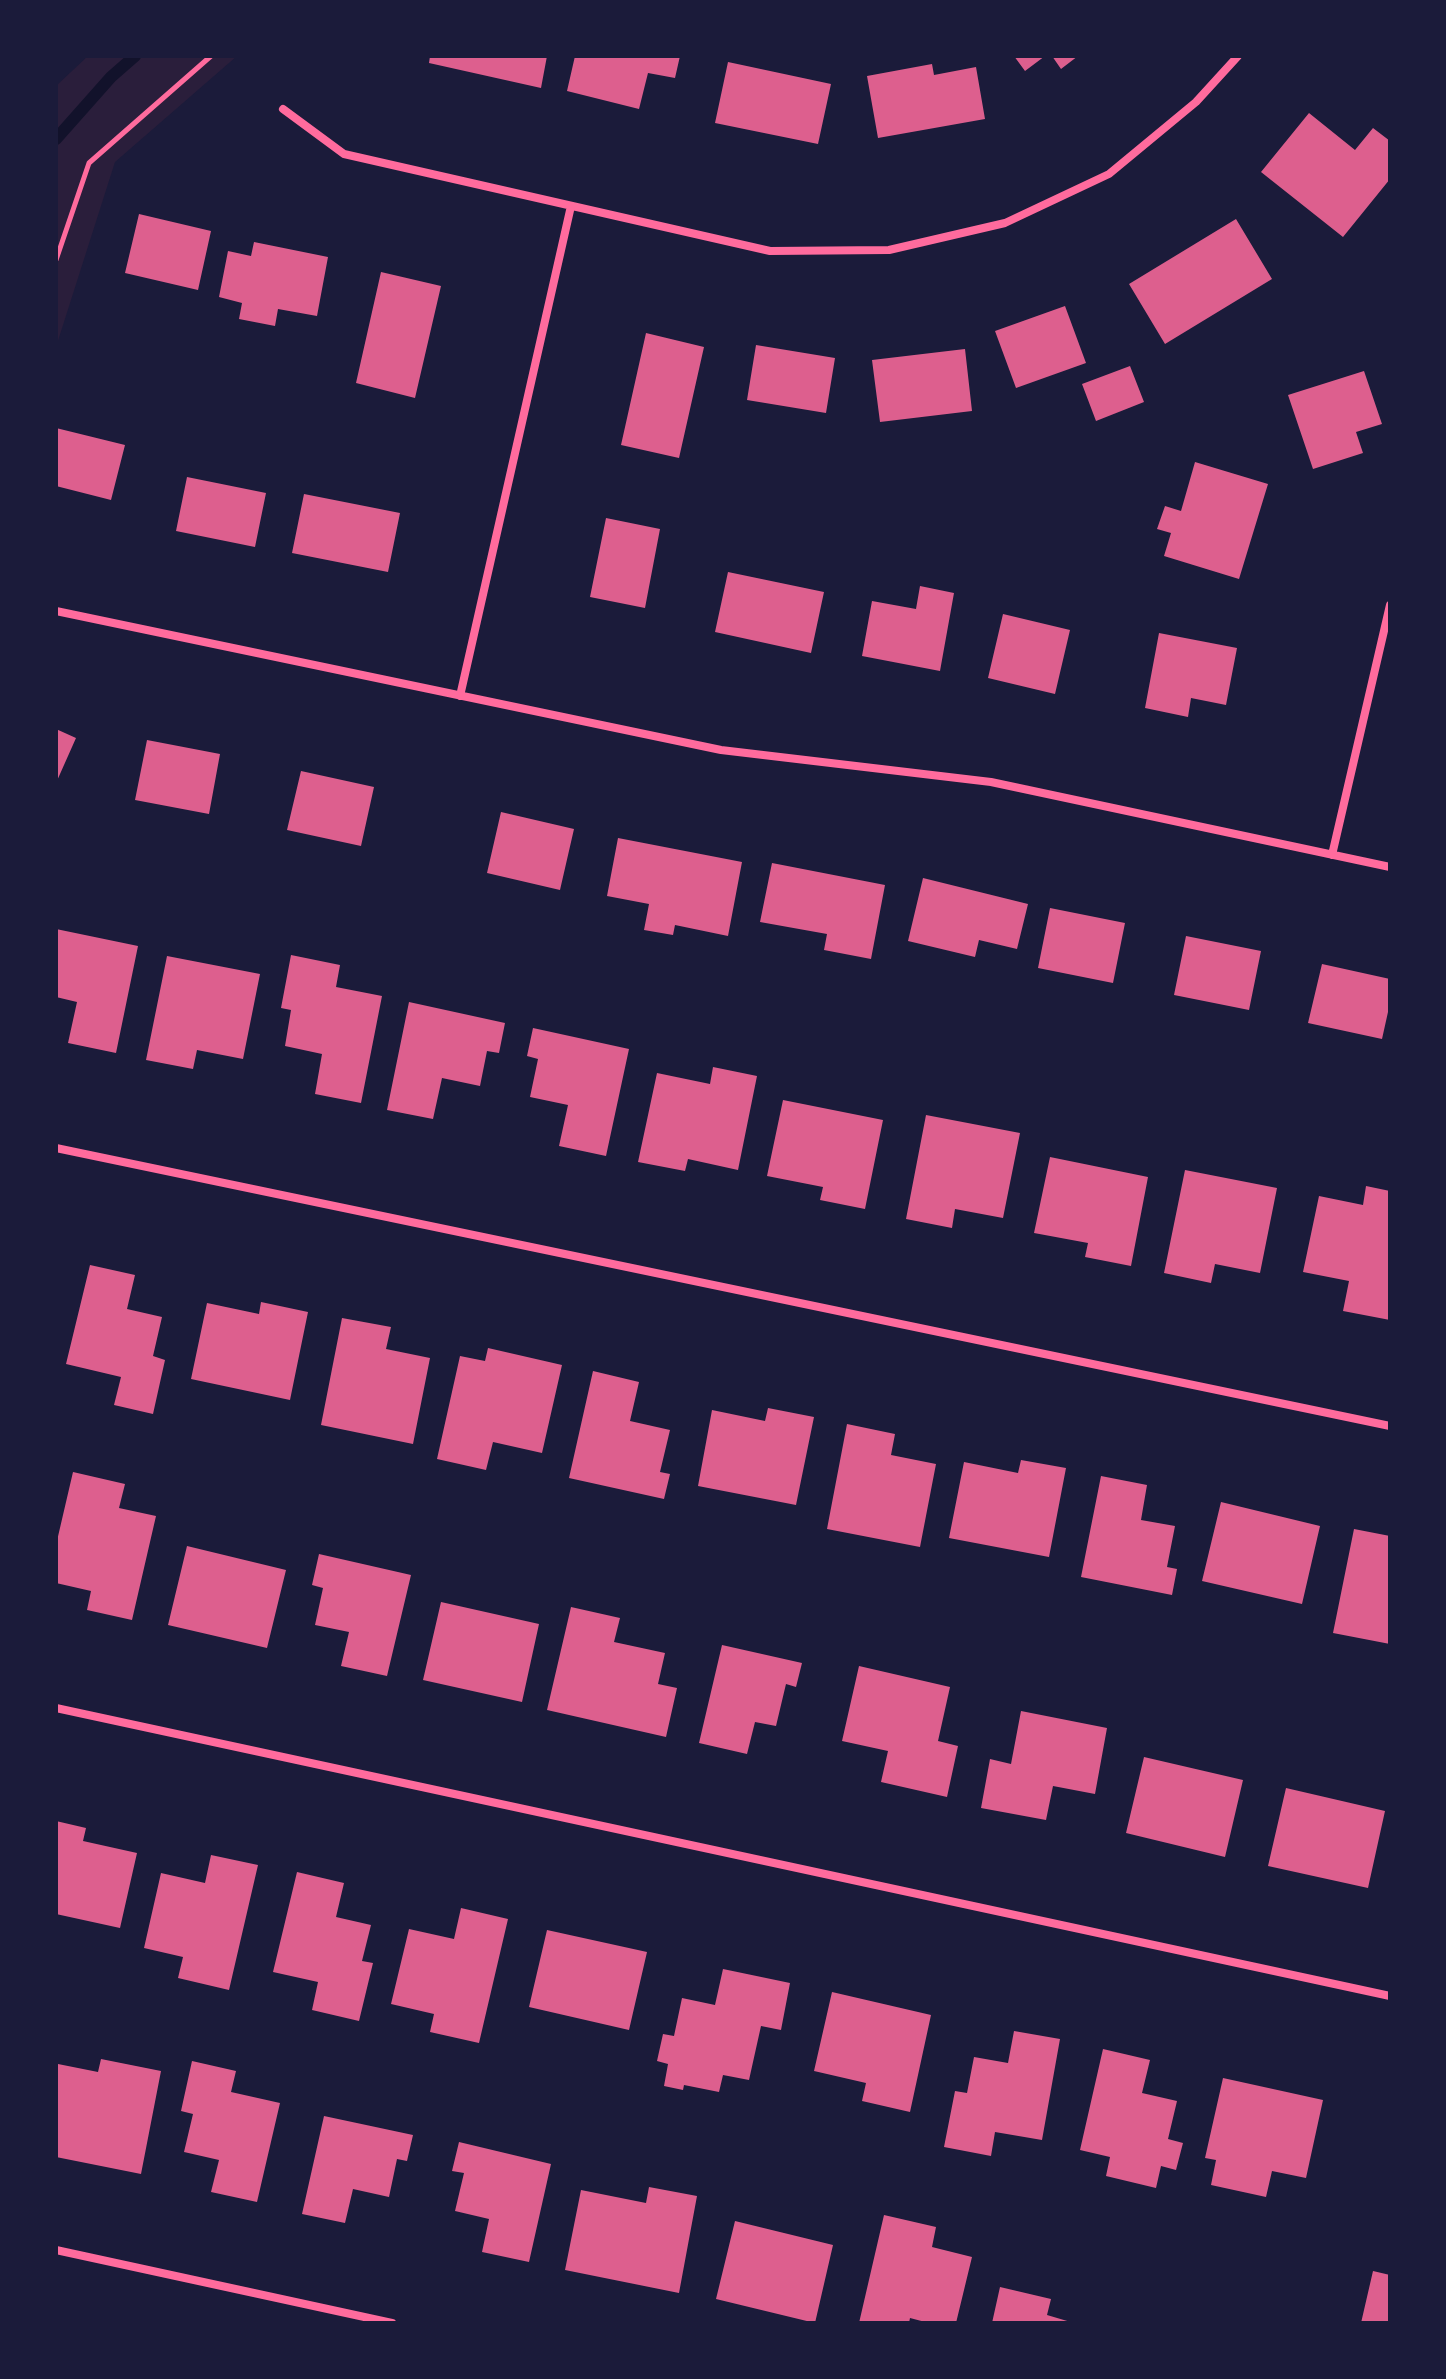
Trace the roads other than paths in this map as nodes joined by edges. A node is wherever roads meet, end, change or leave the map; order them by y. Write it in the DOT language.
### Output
graph roads {
  1 [pos="1238,56"];
  2 [pos="283,109"];
  3 [pos="571,206"];
  4 [pos="1390,605"];
  5 [pos="56,611"];
  6 [pos="460,696"];
  7 [pos="1332,855"];
  8 [pos="1390,867"];
  9 [pos="56,1148"];
  10 [pos="1390,1426"];
  11 [pos="56,1708"];
  12 [pos="1390,1996"];
  13 [pos="56,2250"];
  14 [pos="392,2323"];
  1 -- 3 [label="street"];
  2 -- 3 [label="street"];
  3 -- 6 [label="street"];
  4 -- 7 [label="street"];
  5 -- 6 [label="street"];
  6 -- 7 [label="street"];
  7 -- 8 [label="street"];
  9 -- 10 [label="street"];
  11 -- 12 [label="street"];
  13 -- 14 [label="street"];
}
